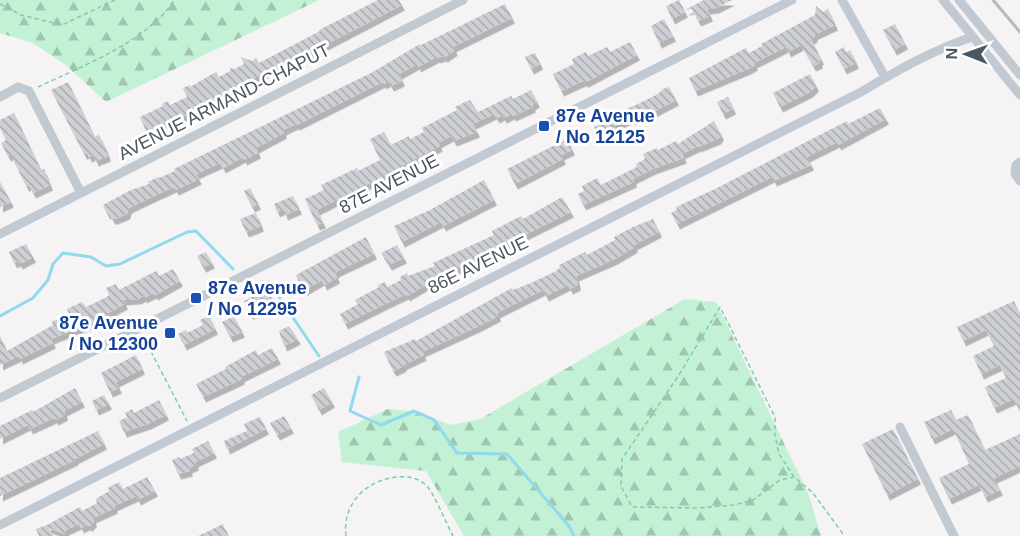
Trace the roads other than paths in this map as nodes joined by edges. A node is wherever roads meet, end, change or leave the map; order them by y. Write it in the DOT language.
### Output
graph roads {
  1 [pos="463,0"];
  2 [pos="792,0"];
  3 [pos="842,0"];
  4 [pos="943,0"];
  5 [pos="959,0"];
  6 [pos="972,37"];
  7 [pos="1020,75"];
  8 [pos="885,78"];
  9 [pos="1020,95"];
  10 [pos="0,97"];
  11 [pos="1020,162"];
  12 [pos="1020,181"];
  13 [pos="81,193"];
  14 [pos="0,234"];
  15 [pos="0,398"];
  16 [pos="900,427"];
  17 [pos="0,525"];
  18 [pos="954,536"];
  1 -- 13 [label="street, AVENUE ARMAND-CHAPUT"];
  2 -- 15 [label="street, 87E AVENUE"];
  3 -- 8 [label="street"];
  4 -- 6 [label="street"];
  5 -- 7 [label="street"];
  6 -- 8 [label="street, 86E AVENUE"];
  6 -- 9 [label="street"];
  8 -- 17 [label="street, 86E AVENUE"];
  10 -- 13 [label="street"];
  11 -- 12 [label="street"];
  13 -- 14 [label="street, AVENUE ARMAND-CHAPUT"];
  16 -- 18 [label="street"];
}
